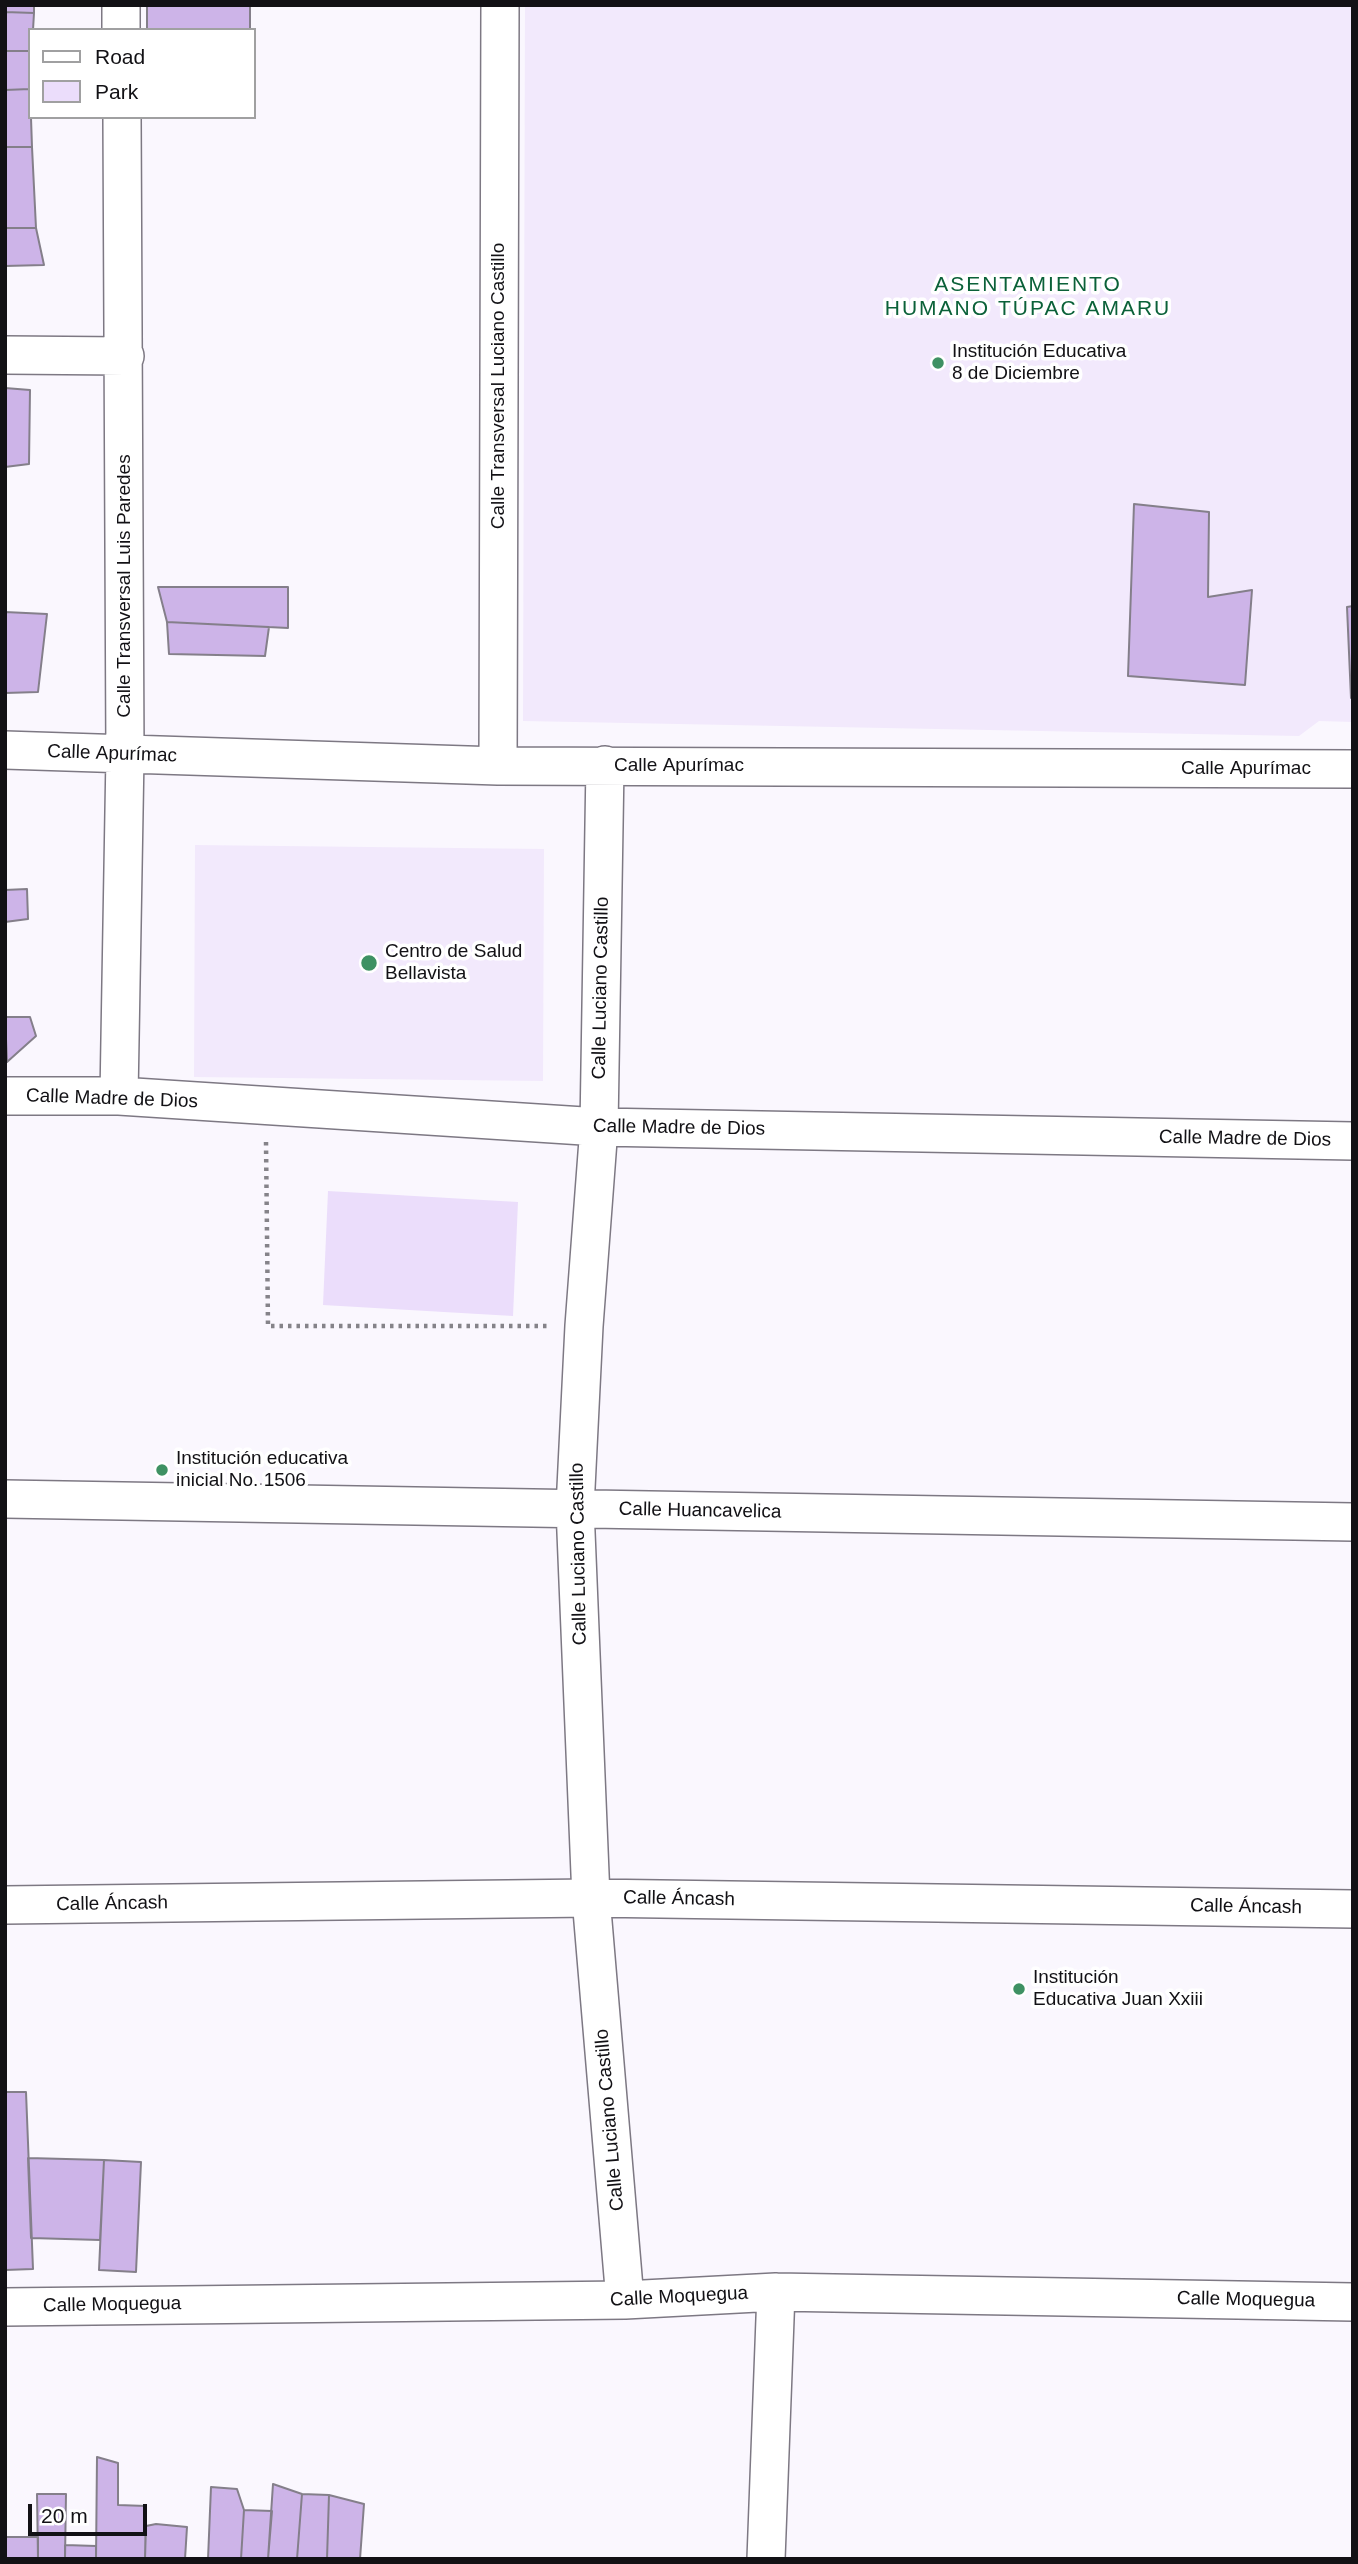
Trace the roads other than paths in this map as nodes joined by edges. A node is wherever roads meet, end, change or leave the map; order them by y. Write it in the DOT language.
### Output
graph roads {
  1 [pos="121,5"];
  2 [pos="500,5"];
  3 [pos="121,28"];
  4 [pos="122,119"];
  5 [pos="5,355"];
  6 [pos="125,356"];
  7 [pos="5,750"];
  8 [pos="125,755"];
  9 [pos="604,765"];
  10 [pos="498,766"];
  11 [pos="1353,769"];
  12 [pos="5,1096"];
  13 [pos="119,1096"];
  14 [pos="598,1127"];
  15 [pos="1353,1141"];
  16 [pos="5,1499"];
  17 [pos="575,1508"];
  18 [pos="1353,1522"];
  19 [pos="591,1898"];
  20 [pos="5,1905"];
  21 [pos="1353,1909"];
  22 [pos="776,2292"];
  23 [pos="625,2300"];
  24 [pos="1353,2302"];
  25 [pos="5,2306"];
  26 [pos="766,2559"];
  1 -- 3 [label="street"];
  2 -- 10 [label="street, Calle Transversal Luciano Castillo"];
  4 -- 6 [label="street, Calle Transversal Luis Paredes"];
  5 -- 6 [label="street"];
  6 -- 8 [label="street, Calle Transversal Luis Paredes"];
  7 -- 8 [label="street, Calle Apurímac"];
  8 -- 10 [label="street, Calle Apurímac"];
  8 -- 13 [label="street, Calle Transversal Luis Paredes"];
  9 -- 10 [label="street, Calle Apurímac"];
  9 -- 11 [label="street, Calle Apurímac"];
  9 -- 14 [label="street, Calle Luciano Castillo"];
  12 -- 13 [label="street, Calle Madre de Dios"];
  13 -- 14 [label="street, Calle Madre de Dios"];
  14 -- 15 [label="street, Calle Madre de Dios"];
  14 -- 17 [label="street, Calle Luciano Castillo"];
  16 -- 17 [label="street, Calle Huancavelica"];
  17 -- 18 [label="street, Calle Huancavelica"];
  17 -- 19 [label="street, Calle Luciano Castillo"];
  19 -- 20 [label="street, Calle Áncash"];
  19 -- 21 [label="street, Calle Áncash"];
  19 -- 23 [label="street, Calle Luciano Castillo"];
  22 -- 23 [label="street, Calle Moquegua"];
  22 -- 24 [label="street, Calle Moquegua"];
  22 -- 26 [label="street"];
  23 -- 25 [label="street, Calle Moquegua"];
}
